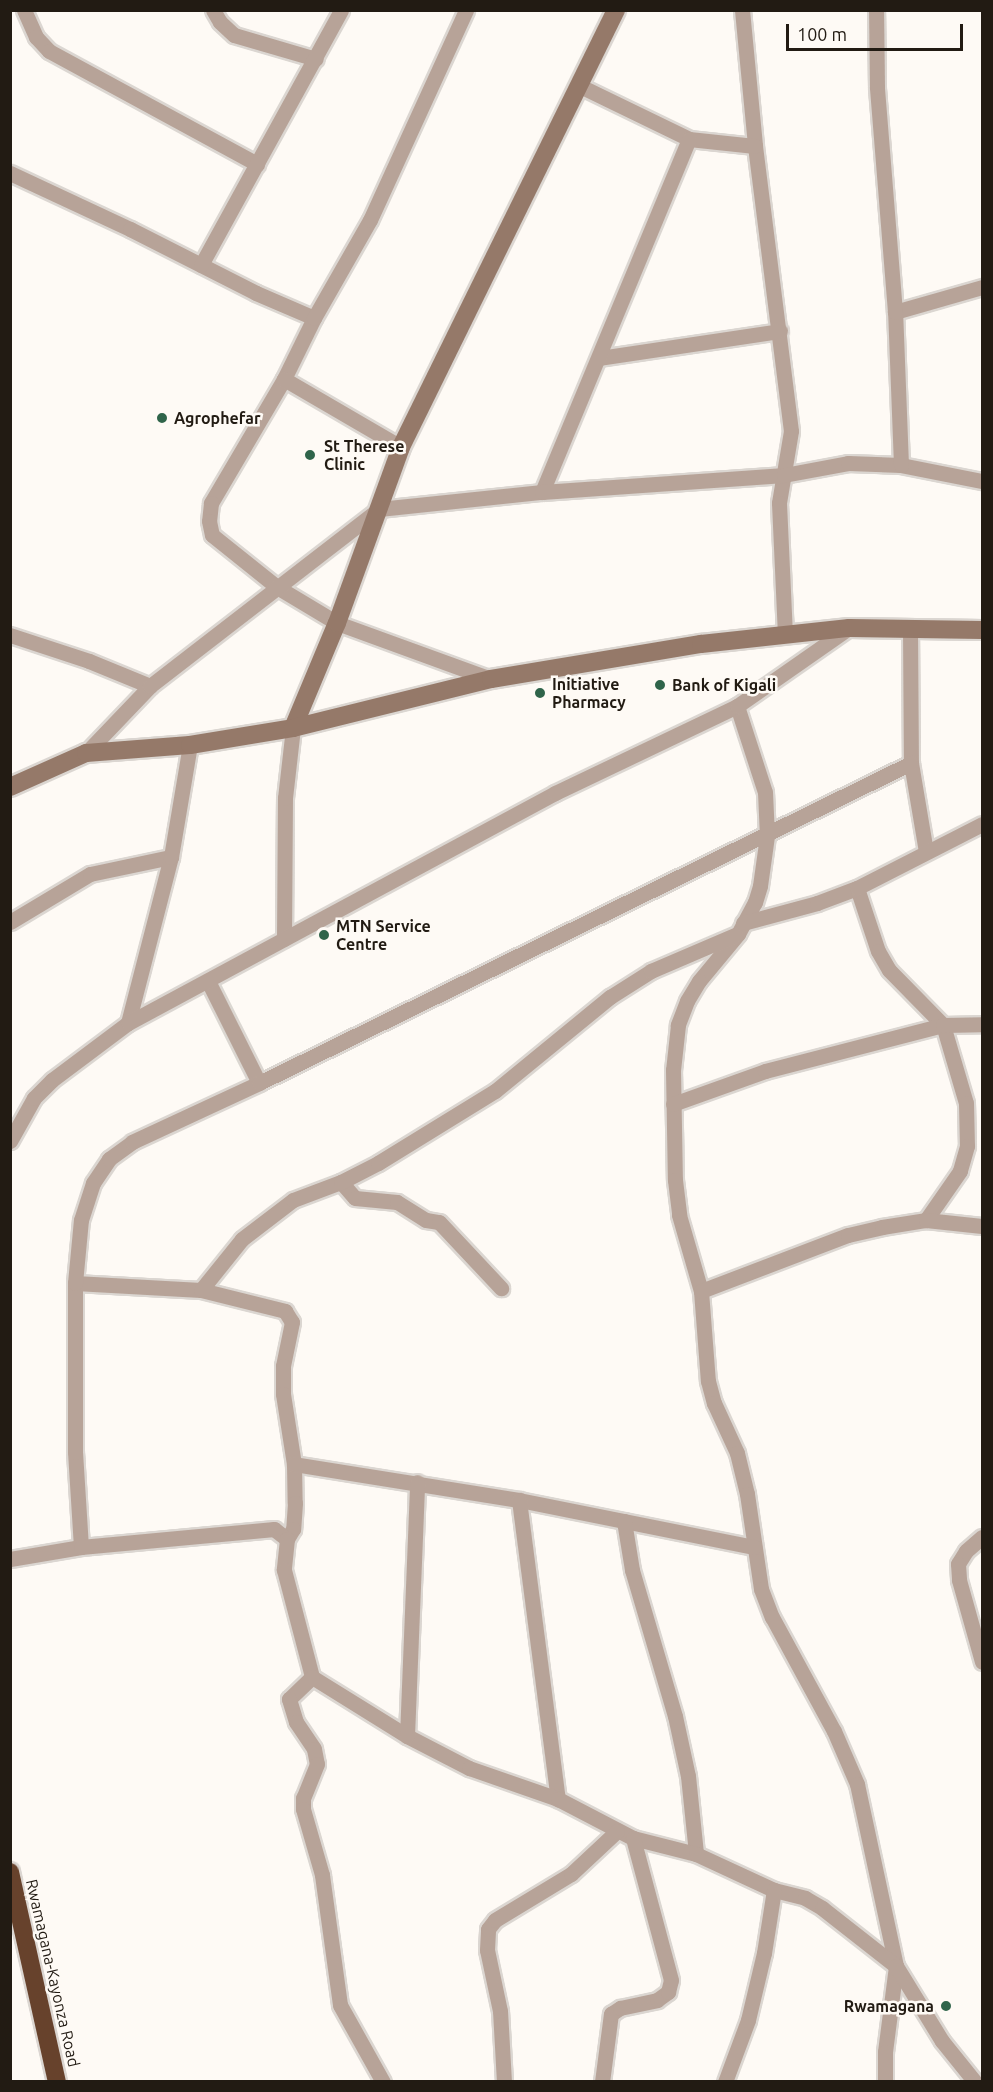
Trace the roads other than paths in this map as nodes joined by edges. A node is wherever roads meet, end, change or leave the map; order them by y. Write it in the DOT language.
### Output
graph roads {
  1 [pos="24,10"];
  2 [pos="213,10"];
  3 [pos="341,10"];
  4 [pos="466,10"];
  5 [pos="616,10"];
  6 [pos="742,10"];
  7 [pos="876,10"];
  8 [pos="316,58"];
  9 [pos="580,86"];
  10 [pos="689,139"];
  11 [pos="755,146"];
  12 [pos="257,164"];
  13 [pos="10,173"];
  14 [pos="201,265"];
  15 [pos="982,286"];
  16 [pos="896,312"];
  17 [pos="314,318"];
  18 [pos="780,332"];
  19 [pos="599,358"];
  20 [pos="284,379"];
  21 [pos="401,447"];
  22 [pos="901,465"];
  23 [pos="784,475"];
  24 [pos="982,481"];
  25 [pos="542,492"];
  26 [pos="379,508"];
  27 [pos="277,587"];
  28 [pos="337,623"];
  29 [pos="910,627"];
  30 [pos="849,628"];
  31 [pos="982,630"];
  32 [pos="785,633"];
  33 [pos="10,635"];
  34 [pos="491,679"];
  35 [pos="150,686"];
  36 [pos="736,706"];
  37 [pos="293,728"];
  38 [pos="190,745"];
  39 [pos="86,753"];
  40 [pos="911,763"];
  41 [pos="10,787"];
  42 [pos="982,824"];
  43 [pos="767,836"];
  44 [pos="926,852"];
  45 [pos="171,857"];
  46 [pos="857,888"];
  47 [pos="10,922"];
  48 [pos="740,928"];
  49 [pos="284,939"];
  50 [pos="208,981"];
  51 [pos="128,1023"];
  52 [pos="982,1024"];
  53 [pos="942,1025"];
  54 [pos="260,1083"];
  55 [pos="673,1104"];
  56 [pos="10,1142"];
  57 [pos="340,1182"];
  58 [pos="926,1220"];
  59 [pos="982,1226"];
  60 [pos="75,1283"];
  61 [pos="501,1288"];
  62 [pos="201,1290"];
  63 [pos="701,1291"];
  64 [pos="294,1464"];
  65 [pos="417,1482"];
  66 [pos="519,1500"];
  67 [pos="624,1521"];
  68 [pos="982,1538"];
  69 [pos="287,1539"];
  70 [pos="81,1547"];
  71 [pos="754,1547"];
  72 [pos="10,1559"];
  73 [pos="982,1662"];
  74 [pos="312,1677"];
  75 [pos="407,1736"];
  76 [pos="558,1799"];
  77 [pos="617,1831"];
  78 [pos="633,1838"];
  79 [pos="696,1854"];
  80 [pos="10,1872"];
  81 [pos="774,1890"];
  82 [pos="896,1966"];
  83 [pos="57,2082"];
  84 [pos="383,2082"];
  85 [pos="504,2082"];
  86 [pos="602,2082"];
  87 [pos="725,2082"];
  88 [pos="885,2082"];
  89 [pos="975,2082"];
  1 -- 12 [label="street"];
  2 -- 8 [label="street"];
  3 -- 8 [label="street"];
  4 -- 17 [label="street"];
  5 -- 9 [label="main road"];
  6 -- 11 [label="street"];
  7 -- 16 [label="street"];
  8 -- 12 [label="street"];
  9 -- 10 [label="street"];
  9 -- 21 [label="main road"];
  10 -- 11 [label="street"];
  10 -- 19 [label="street"];
  11 -- 18 [label="street"];
  12 -- 14 [label="street"];
  13 -- 14 [label="street"];
  14 -- 17 [label="street"];
  15 -- 16 [label="street"];
  16 -- 22 [label="street"];
  17 -- 20 [label="street"];
  18 -- 19 [label="street"];
  18 -- 23 [label="street"];
  19 -- 25 [label="street"];
  20 -- 21 [label="street"];
  20 -- 27 [label="street"];
  21 -- 26 [label="main road"];
  22 -- 23 [label="street"];
  22 -- 24 [label="street"];
  23 -- 25 [label="street"];
  23 -- 32 [label="street"];
  25 -- 26 [label="street"];
  26 -- 27 [label="street"];
  26 -- 28 [label="main road"];
  27 -- 28 [label="street"];
  27 -- 35 [label="street"];
  28 -- 34 [label="street"];
  28 -- 37 [label="main road"];
  29 -- 30 [label="main road"];
  29 -- 31 [label="main road"];
  29 -- 40 [label="street"];
  30 -- 32 [label="main road"];
  30 -- 36 [label="street"];
  32 -- 34 [label="main road"];
  33 -- 35 [label="street"];
  34 -- 37 [label="main road"];
  35 -- 39 [label="street"];
  36 -- 43 [label="street"];
  36 -- 49 [label="street"];
  37 -- 38 [label="main road"];
  37 -- 49 [label="street"];
  38 -- 39 [label="main road"];
  38 -- 45 [label="street"];
  39 -- 41 [label="main road"];
  40 -- 43 [label="street"];
  40 -- 44 [label="street"];
  42 -- 44 [label="street"];
  43 -- 48 [label="street"];
  43 -- 54 [label="street"];
  44 -- 46 [label="street"];
  45 -- 47 [label="street"];
  45 -- 51 [label="street"];
  46 -- 48 [label="street"];
  46 -- 53 [label="street"];
  48 -- 55 [label="street"];
  48 -- 57 [label="street"];
  49 -- 50 [label="street"];
  50 -- 51 [label="street"];
  50 -- 54 [label="street"];
  51 -- 56 [label="street"];
  52 -- 53 [label="street"];
  53 -- 55 [label="street"];
  53 -- 58 [label="street"];
  54 -- 60 [label="street"];
  55 -- 63 [label="street"];
  57 -- 61 [label="street"];
  57 -- 62 [label="street"];
  58 -- 59 [label="street"];
  58 -- 63 [label="street"];
  60 -- 62 [label="street"];
  60 -- 70 [label="street"];
  62 -- 64 [label="street"];
  63 -- 71 [label="street"];
  64 -- 65 [label="street"];
  64 -- 69 [label="street"];
  65 -- 66 [label="street"];
  65 -- 75 [label="street"];
  66 -- 67 [label="street"];
  66 -- 76 [label="street"];
  67 -- 71 [label="street"];
  67 -- 79 [label="street"];
  68 -- 73 [label="street"];
  69 -- 70 [label="street"];
  69 -- 74 [label="street"];
  70 -- 72 [label="street"];
  71 -- 82 [label="street"];
  74 -- 75 [label="street"];
  74 -- 84 [label="street"];
  75 -- 76 [label="street"];
  76 -- 77 [label="street"];
  77 -- 78 [label="street"];
  77 -- 85 [label="street"];
  78 -- 79 [label="street"];
  78 -- 86 [label="street"];
  79 -- 81 [label="street"];
  80 -- 83 [label="highway, Rwamagana-Kayonza Road"];
  81 -- 82 [label="street"];
  81 -- 87 [label="street"];
  82 -- 88 [label="street"];
  82 -- 89 [label="street"];
}
